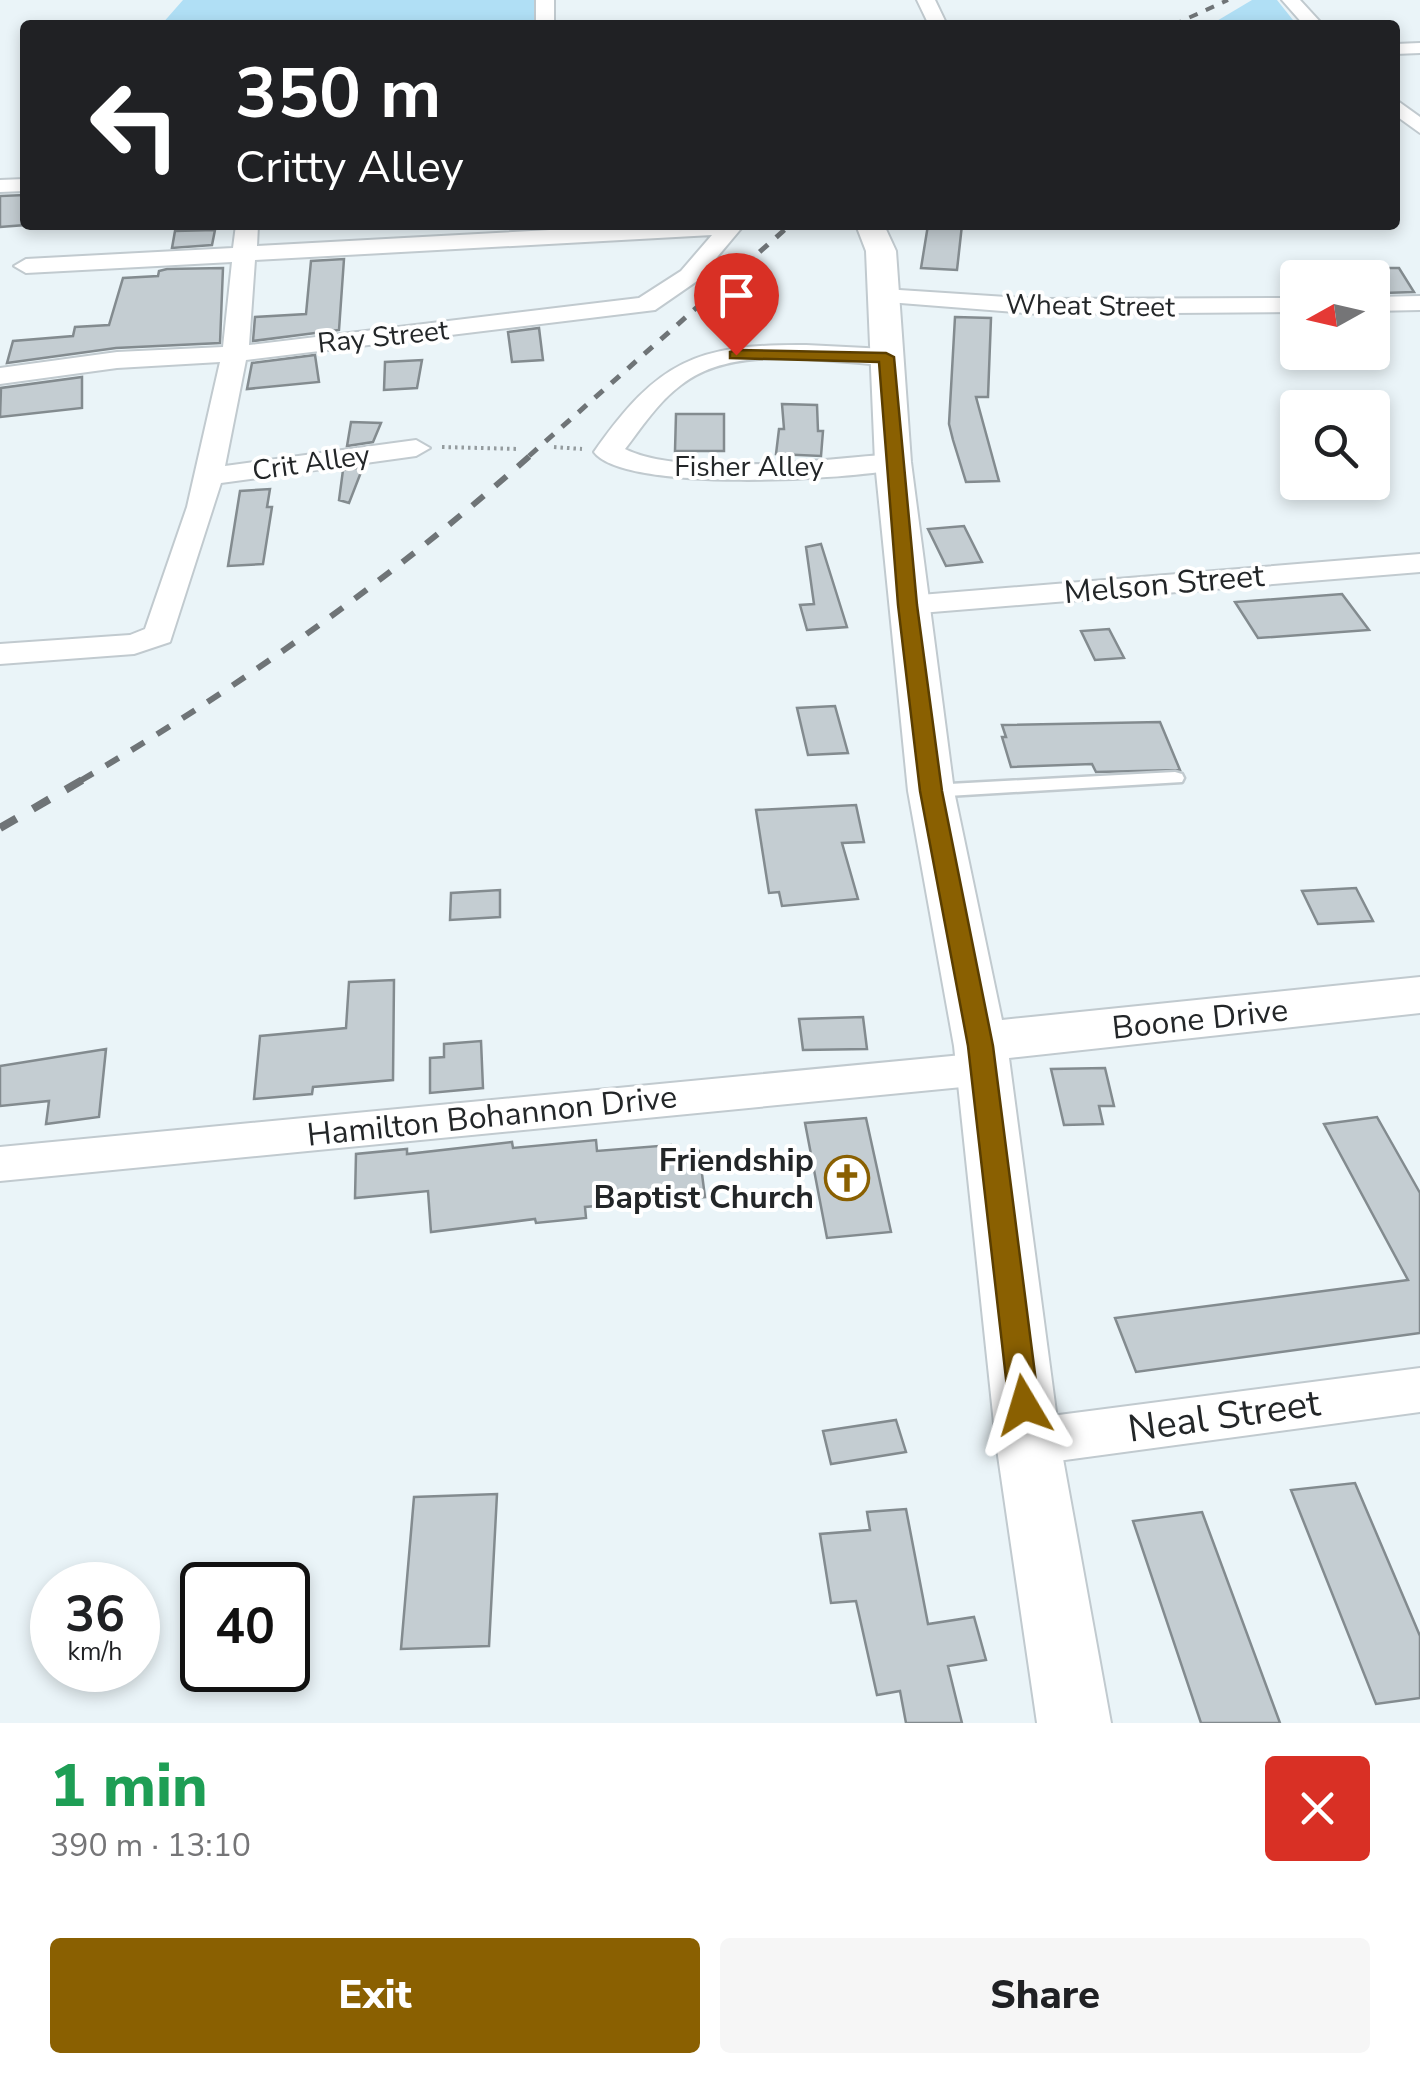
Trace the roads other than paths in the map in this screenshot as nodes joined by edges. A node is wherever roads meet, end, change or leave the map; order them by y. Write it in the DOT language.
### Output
graph roads {
  1 [pos="1291,0"];
  2 [pos="1309,20"];
  3 [pos="1400,110"];
  4 [pos="1420,127"];
  5 [pos="246,230"];
  6 [pos="661,230"];
  7 [pos="728,230"];
  8 [pos="872,230"];
  9 [pos="243,254"];
  10 [pos="26,266"];
  11 [pos="884,296"];
  12 [pos="1420,303"];
  13 [pos="1390,304"];
  14 [pos="1280,306"];
  15 [pos="234,354"];
  16 [pos="886,357"];
  17 [pos="0,376"];
  18 [pos="416,448"];
  19 [pos="893,462"];
  20 [pos="206,477"];
  21 [pos="1414,572"];
  22 [pos="908,605"];
  23 [pos="0,654"];
  24 [pos="1175,778"];
  25 [pos="931,791"];
  26 [pos="1420,996"];
  27 [pos="982,1055"];
  28 [pos="0,1164"];
  29 [pos="1420,1390"];
  30 [pos="1028,1442"];
  31 [pos="1074,1723"];
  1 -- 2 [label="street"];
  3 -- 4 [label="street"];
  5 -- 9 [label="street"];
  6 -- 9 [label="street"];
  7 -- 15 [label="street, Ray Street"];
  8 -- 11 [label="street"];
  9 -- 10 [label="street"];
  9 -- 15 [label="street"];
  11 -- 14 [label="street, Wheat Street"];
  11 -- 16 [label="street"];
  12 -- 13 [label="street"];
  15 -- 17 [label="street, Ray Street"];
  15 -- 20 [label="street"];
  16 -- 19 [label="street"];
  16 -- 19 [label="street, Fisher Alley"];
  18 -- 20 [label="street, Crit Alley"];
  19 -- 22 [label="street"];
  20 -- 23 [label="street"];
  21 -- 22 [label="street, Melson Street"];
  22 -- 25 [label="street"];
  24 -- 25 [label="lane"];
  25 -- 27 [label="street"];
  26 -- 27 [label="street, Boone Drive"];
  27 -- 28 [label="street, Hamilton Bohannon Drive"];
  27 -- 30 [label="street"];
  29 -- 30 [label="street, Neal Street"];
  30 -- 31 [label="street"];
}
